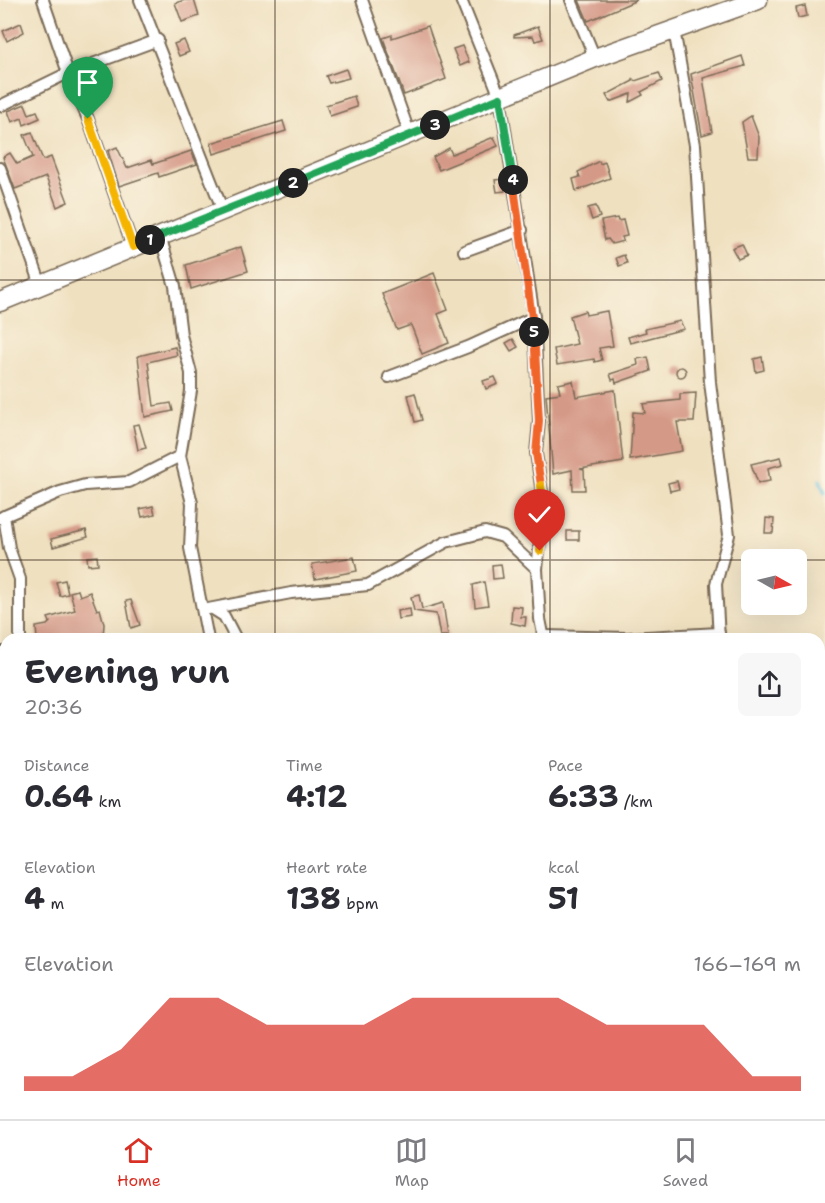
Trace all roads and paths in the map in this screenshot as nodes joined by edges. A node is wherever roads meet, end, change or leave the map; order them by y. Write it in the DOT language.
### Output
graph roads {
  1 [pos="43,0"];
  2 [pos="140,0"];
  3 [pos="363,0"];
  4 [pos="461,0"];
  5 [pos="571,0"];
  6 [pos="760,0"];
  7 [pos="674,30"];
  8 [pos="158,40"];
  9 [pos="595,58"];
  10 [pos="68,73"];
  11 [pos="500,98"];
  12 [pos="0,106"];
  13 [pos="410,135"];
  14 [pos="0,168"];
  15 [pos="223,211"];
  16 [pos="522,230"];
  17 [pos="160,236"];
  18 [pos="133,247"];
  19 [pos="464,251"];
  20 [pos="41,285"];
  21 [pos="0,302"];
  22 [pos="534,317"];
  23 [pos="389,377"];
  24 [pos="180,456"];
  25 [pos="2,517"];
  26 [pos="537,569"];
  27 [pos="208,609"];
  28 [pos="20,633"];
  29 [pos="208,633"];
  30 [pos="233,633"];
  31 [pos="543,633"];
  32 [pos="719,633"];
  1 -- 10 [label="street"];
  2 -- 8 [label="street"];
  3 -- 13 [label="street"];
  4 -- 11 [label="street"];
  5 -- 9 [label="street"];
  6 -- 7 [label="main road"];
  7 -- 9 [label="main road"];
  7 -- 32 [label="street"];
  8 -- 10 [label="street"];
  8 -- 15 [label="street"];
  9 -- 11 [label="main road"];
  10 -- 12 [label="street"];
  10 -- 18 [label="street"];
  11 -- 13 [label="main road"];
  11 -- 16 [label="street"];
  13 -- 15 [label="main road"];
  14 -- 20 [label="street"];
  15 -- 17 [label="main road"];
  16 -- 19 [label="street"];
  16 -- 22 [label="street"];
  17 -- 18 [label="main road"];
  17 -- 24 [label="street"];
  18 -- 20 [label="main road"];
  20 -- 21 [label="main road"];
  22 -- 23 [label="street"];
  22 -- 26 [label="street"];
  24 -- 25 [label="street"];
  24 -- 27 [label="street"];
  25 -- 28 [label="street"];
  26 -- 27 [label="street"];
  26 -- 31 [label="street"];
  27 -- 29 [label="street"];
  27 -- 30 [label="street"];
}
